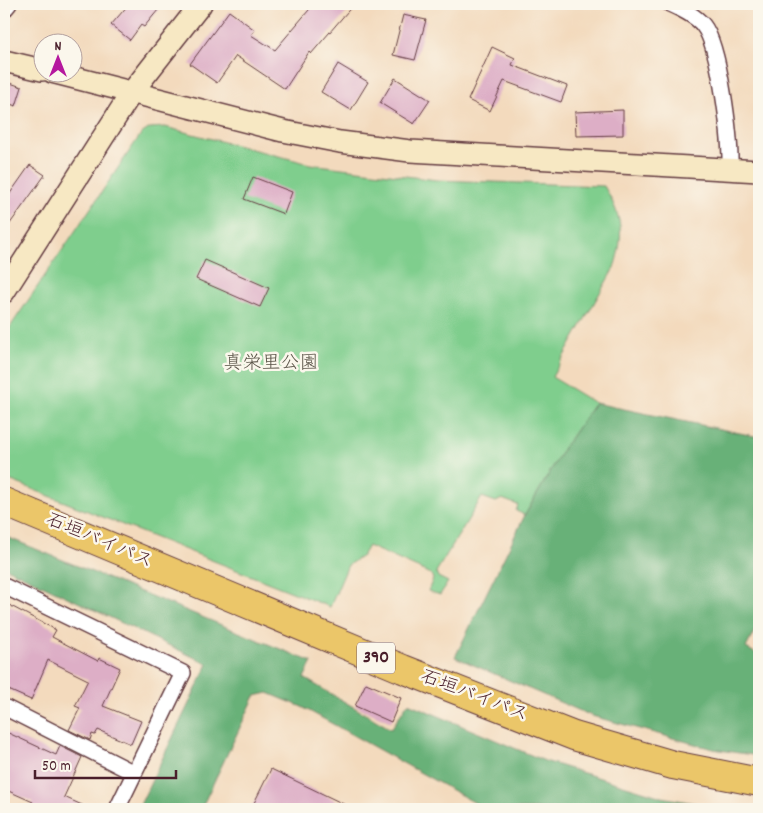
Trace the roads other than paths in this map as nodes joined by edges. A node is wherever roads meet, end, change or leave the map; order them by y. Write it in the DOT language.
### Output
graph roads {
  1 [pos="8,4"];
  2 [pos="201,4"];
  3 [pos="670,4"];
  4 [pos="4,10"];
  5 [pos="4,61"];
  6 [pos="32,68"];
  7 [pos="82,80"];
  8 [pos="132,92"];
  9 [pos="730,169"];
  10 [pos="759,171"];
  11 [pos="4,292"];
  12 [pos="4,502"];
  13 [pos="4,586"];
  14 [pos="4,706"];
  15 [pos="134,773"];
  16 [pos="759,782"];
  17 [pos="117,809"];
  1 -- 4 [label="street"];
  2 -- 8 [label="street"];
  3 -- 9 [label="street"];
  5 -- 6 [label="street"];
  7 -- 8 [label="street"];
  8 -- 9 [label="street"];
  8 -- 11 [label="street"];
  9 -- 10 [label="street"];
  12 -- 16 [label="highway, 石垣バイパス / 390"];
  13 -- 15 [label="street"];
  14 -- 15 [label="street"];
  15 -- 17 [label="street"];
}
